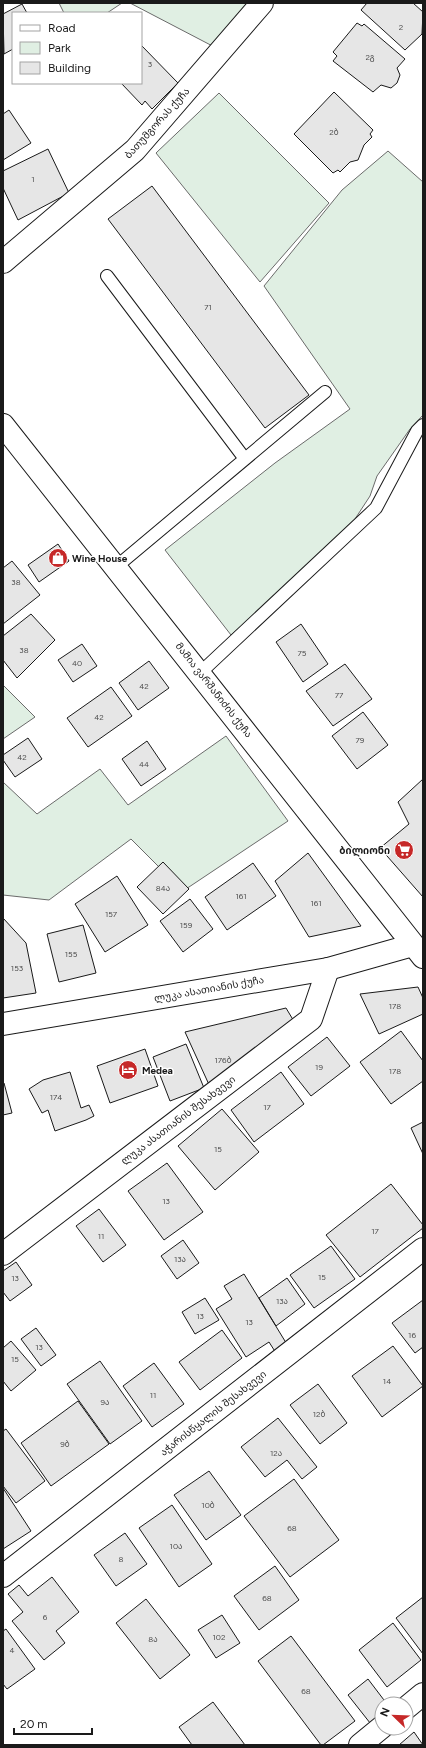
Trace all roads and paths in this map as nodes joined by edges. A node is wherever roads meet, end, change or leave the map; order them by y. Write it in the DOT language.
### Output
graph roads {
  1 [pos="262,3"];
  2 [pos="3,262"];
  3 [pos="107,276"];
  4 [pos="325,392"];
  5 [pos="3,425"];
  6 [pos="423,425"];
  7 [pos="245,459"];
  8 [pos="116,567"];
  9 [pos="200,673"];
  10 [pos="418,951"];
  11 [pos="328,969"];
  12 [pos="3,1024"];
  13 [pos="423,1249"];
  14 [pos="3,1254"];
  15 [pos="3,1576"];
  16 [pos="423,1694"];
  17 [pos="414,1701"];
  18 [pos="374,1734"];
  19 [pos="360,1745"];
  1 -- 2 [label="street, ბათუმგორას ქუჩა"];
  3 -- 7 [label="lane"];
  4 -- 7 [label="lane"];
  5 -- 8 [label="street, მამია ვარშანიძის ქუჩა"];
  6 -- 9 [label="lane"];
  7 -- 8 [label="lane"];
  8 -- 9 [label="street, მამია ვარშანიძის ქუჩა"];
  9 -- 10 [label="street, მამია ვარშანიძის ქუჩა"];
  10 -- 11 [label="street, ლუკა ასათიანის ქუჩა"];
  11 -- 12 [label="street, ლუკა ასათიანის ქუჩა"];
  11 -- 14 [label="street, ლუკა ასათიანის შესახვევი"];
  13 -- 15 [label="street, აჭარისწყალის შესახვევი"];
  16 -- 17 [label="street"];
  18 -- 19 [label="street"];
}
